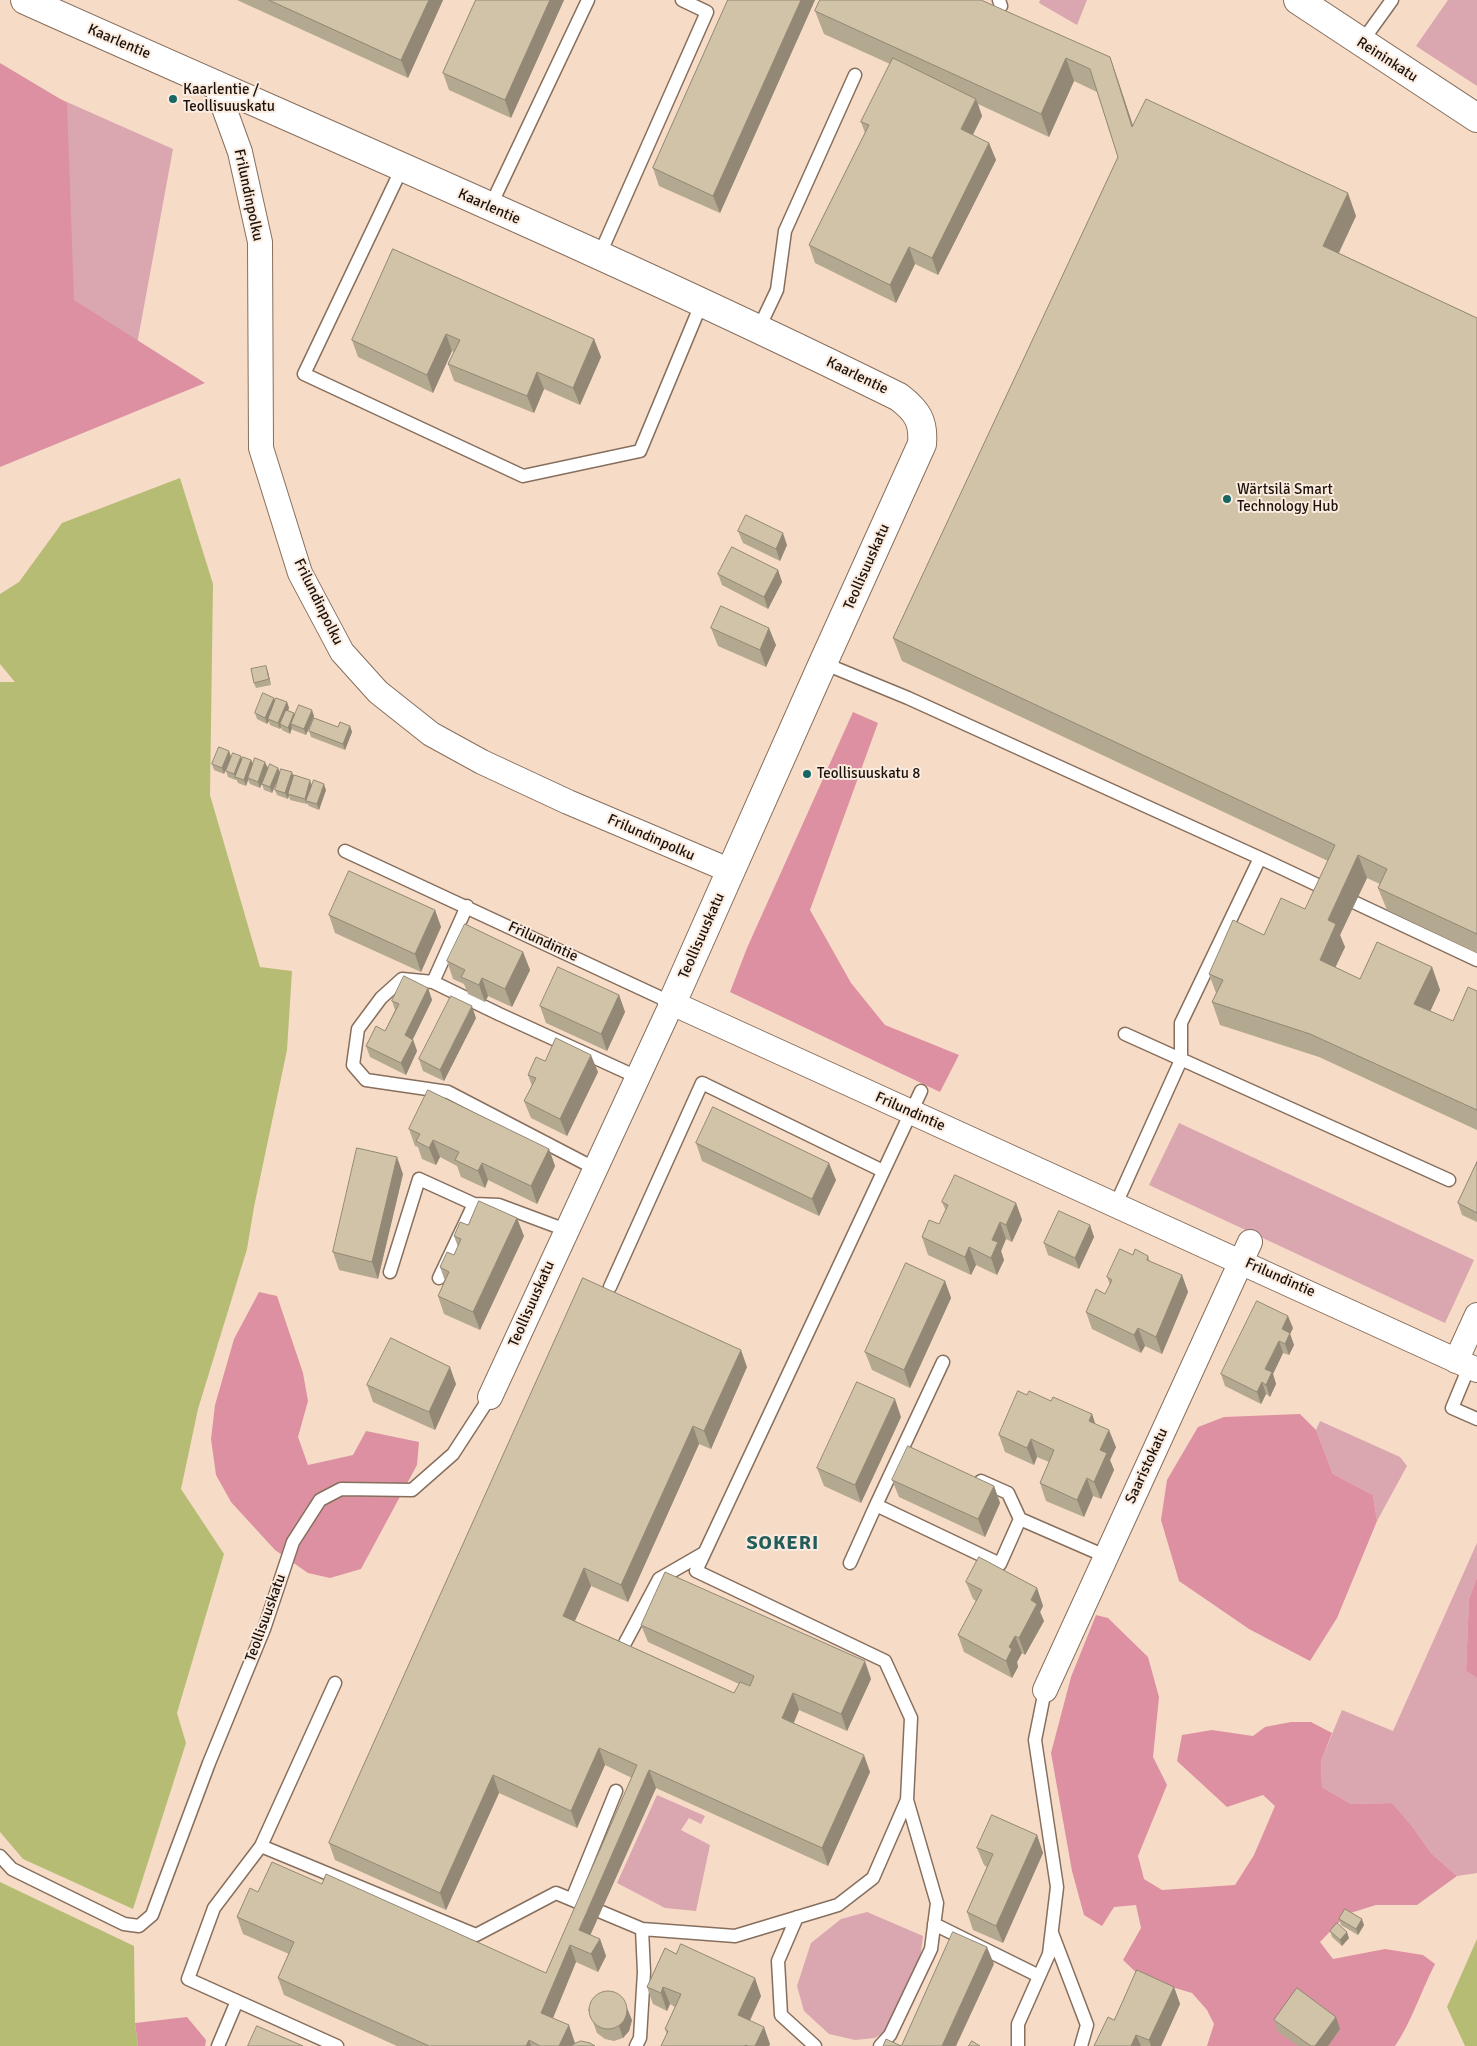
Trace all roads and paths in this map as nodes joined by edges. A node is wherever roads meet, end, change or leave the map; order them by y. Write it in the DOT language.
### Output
graph roads {
  1 [pos="25,0"];
  2 [pos="588,0"];
  3 [pos="682,0"];
  4 [pos="1298,0"];
  5 [pos="1392,0"];
  6 [pos="1361,43"];
  7 [pos="855,75"];
  8 [pos="215,83"];
  9 [pos="1477,118"];
  10 [pos="402,168"];
  11 [pos="490,207"];
  12 [pos="599,256"];
  13 [pos="702,302"];
  14 [pos="759,328"];
  15 [pos="922,444"];
  16 [pos="822,663"];
  17 [pos="345,850"];
  18 [pos="1260,858"];
  19 [pos="731,871"];
  20 [pos="467,906"];
  21 [pos="1477,960"];
  22 [pos="433,982"];
  23 [pos="672,1003"];
  24 [pos="1125,1034"];
  25 [pos="1181,1060"];
  26 [pos="637,1077"];
  27 [pos="921,1091"];
  28 [pos="912,1113"];
  29 [pos="594,1168"];
  30 [pos="883,1171"];
  31 [pos="1449,1180"];
  32 [pos="474,1204"];
  33 [pos="1116,1204"];
  34 [pos="566,1230"];
  35 [pos="1246,1252"];
  36 [pos="390,1272"];
  37 [pos="439,1278"];
  38 [pos="610,1287"];
  39 [pos="1477,1315"];
  40 [pos="943,1362"];
  41 [pos="1468,1366"];
  42 [pos="490,1397"];
  43 [pos="1477,1419"];
  44 [pos="973,1477"];
  45 [pos="876,1505"];
  46 [pos="1020,1519"];
  47 [pos="704,1553"];
  48 [pos="1105,1556"];
  49 [pos="850,1562"];
  50 [pos="625,1643"];
  51 [pos="335,1683"];
  52 [pos="1046,1690"];
  53 [pos="616,1791"];
  54 [pos="908,1800"];
  55 [pos="262,1846"];
  56 [pos="0,1856"];
  57 [pos="572,1899"];
  58 [pos="797,1917"];
  59 [pos="934,1924"];
  60 [pos="642,1929"];
  61 [pos="1052,1931"];
  62 [pos="1039,1976"];
  63 [pos="237,2001"];
  64 [pos="218,2046"];
  65 [pos="337,2046"];
  66 [pos="636,2046"];
  67 [pos="815,2046"];
  68 [pos="880,2046"];
  69 [pos="1018,2046"];
  70 [pos="1081,2046"];
  1 -- 8 [label="street, Kaarlentie"];
  2 -- 11 [label="lane"];
  3 -- 12 [label="lane"];
  4 -- 6 [label="street, Reininkatu"];
  5 -- 6 [label="lane"];
  6 -- 9 [label="street, Reininkatu"];
  7 -- 14 [label="lane"];
  8 -- 10 [label="street, Kaarlentie"];
  8 -- 19 [label="street, Frilundinpolku"];
  10 -- 11 [label="street, Kaarlentie"];
  10 -- 13 [label="lane"];
  11 -- 12 [label="street, Kaarlentie"];
  12 -- 13 [label="street, Kaarlentie"];
  13 -- 14 [label="street, Kaarlentie"];
  14 -- 15 [label="street, Kaarlentie"];
  15 -- 16 [label="street, Teollisuuskatu"];
  16 -- 18 [label="lane"];
  16 -- 19 [label="street, Teollisuuskatu"];
  17 -- 20 [label="lane, Frilundintie"];
  18 -- 21 [label="lane"];
  18 -- 25 [label="lane"];
  19 -- 23 [label="street, Teollisuuskatu"];
  20 -- 22 [label="lane"];
  20 -- 23 [label="lane, Frilundintie"];
  22 -- 26 [label="lane"];
  22 -- 29 [label="lane"];
  23 -- 26 [label="street, Teollisuuskatu"];
  23 -- 28 [label="street, Frilundintie"];
  24 -- 25 [label="lane"];
  25 -- 31 [label="lane"];
  25 -- 33 [label="lane"];
  26 -- 29 [label="street, Teollisuuskatu"];
  27 -- 28 [label="lane"];
  28 -- 30 [label="lane"];
  28 -- 33 [label="street, Frilundintie"];
  29 -- 34 [label="street, Teollisuuskatu"];
  30 -- 38 [label="lane"];
  30 -- 47 [label="lane"];
  32 -- 34 [label="lane"];
  32 -- 36 [label="lane"];
  32 -- 37 [label="lane"];
  33 -- 35 [label="street, Frilundintie"];
  34 -- 42 [label="street, Teollisuuskatu"];
  35 -- 41 [label="street, Frilundintie"];
  35 -- 48 [label="street, Saaristokatu"];
  39 -- 41 [label="street"];
  40 -- 45 [label="lane"];
  41 -- 43 [label="lane"];
  42 -- 56 [label="lane, Teollisuuskatu"];
  44 -- 46 [label="lane"];
  45 -- 46 [label="lane"];
  45 -- 49 [label="lane"];
  46 -- 48 [label="lane"];
  47 -- 50 [label="lane"];
  47 -- 54 [label="lane"];
  48 -- 52 [label="street, Saaristokatu"];
  51 -- 55 [label="lane"];
  52 -- 61 [label="lane"];
  53 -- 57 [label="lane"];
  54 -- 58 [label="lane"];
  54 -- 59 [label="lane"];
  55 -- 57 [label="lane"];
  55 -- 63 [label="lane"];
  57 -- 60 [label="lane"];
  58 -- 60 [label="lane"];
  58 -- 67 [label="lane"];
  59 -- 62 [label="lane"];
  59 -- 68 [label="lane"];
  60 -- 66 [label="lane"];
  61 -- 62 [label="lane"];
  61 -- 70 [label="lane"];
  62 -- 69 [label="lane"];
  63 -- 64 [label="lane"];
  63 -- 65 [label="lane"];
}
